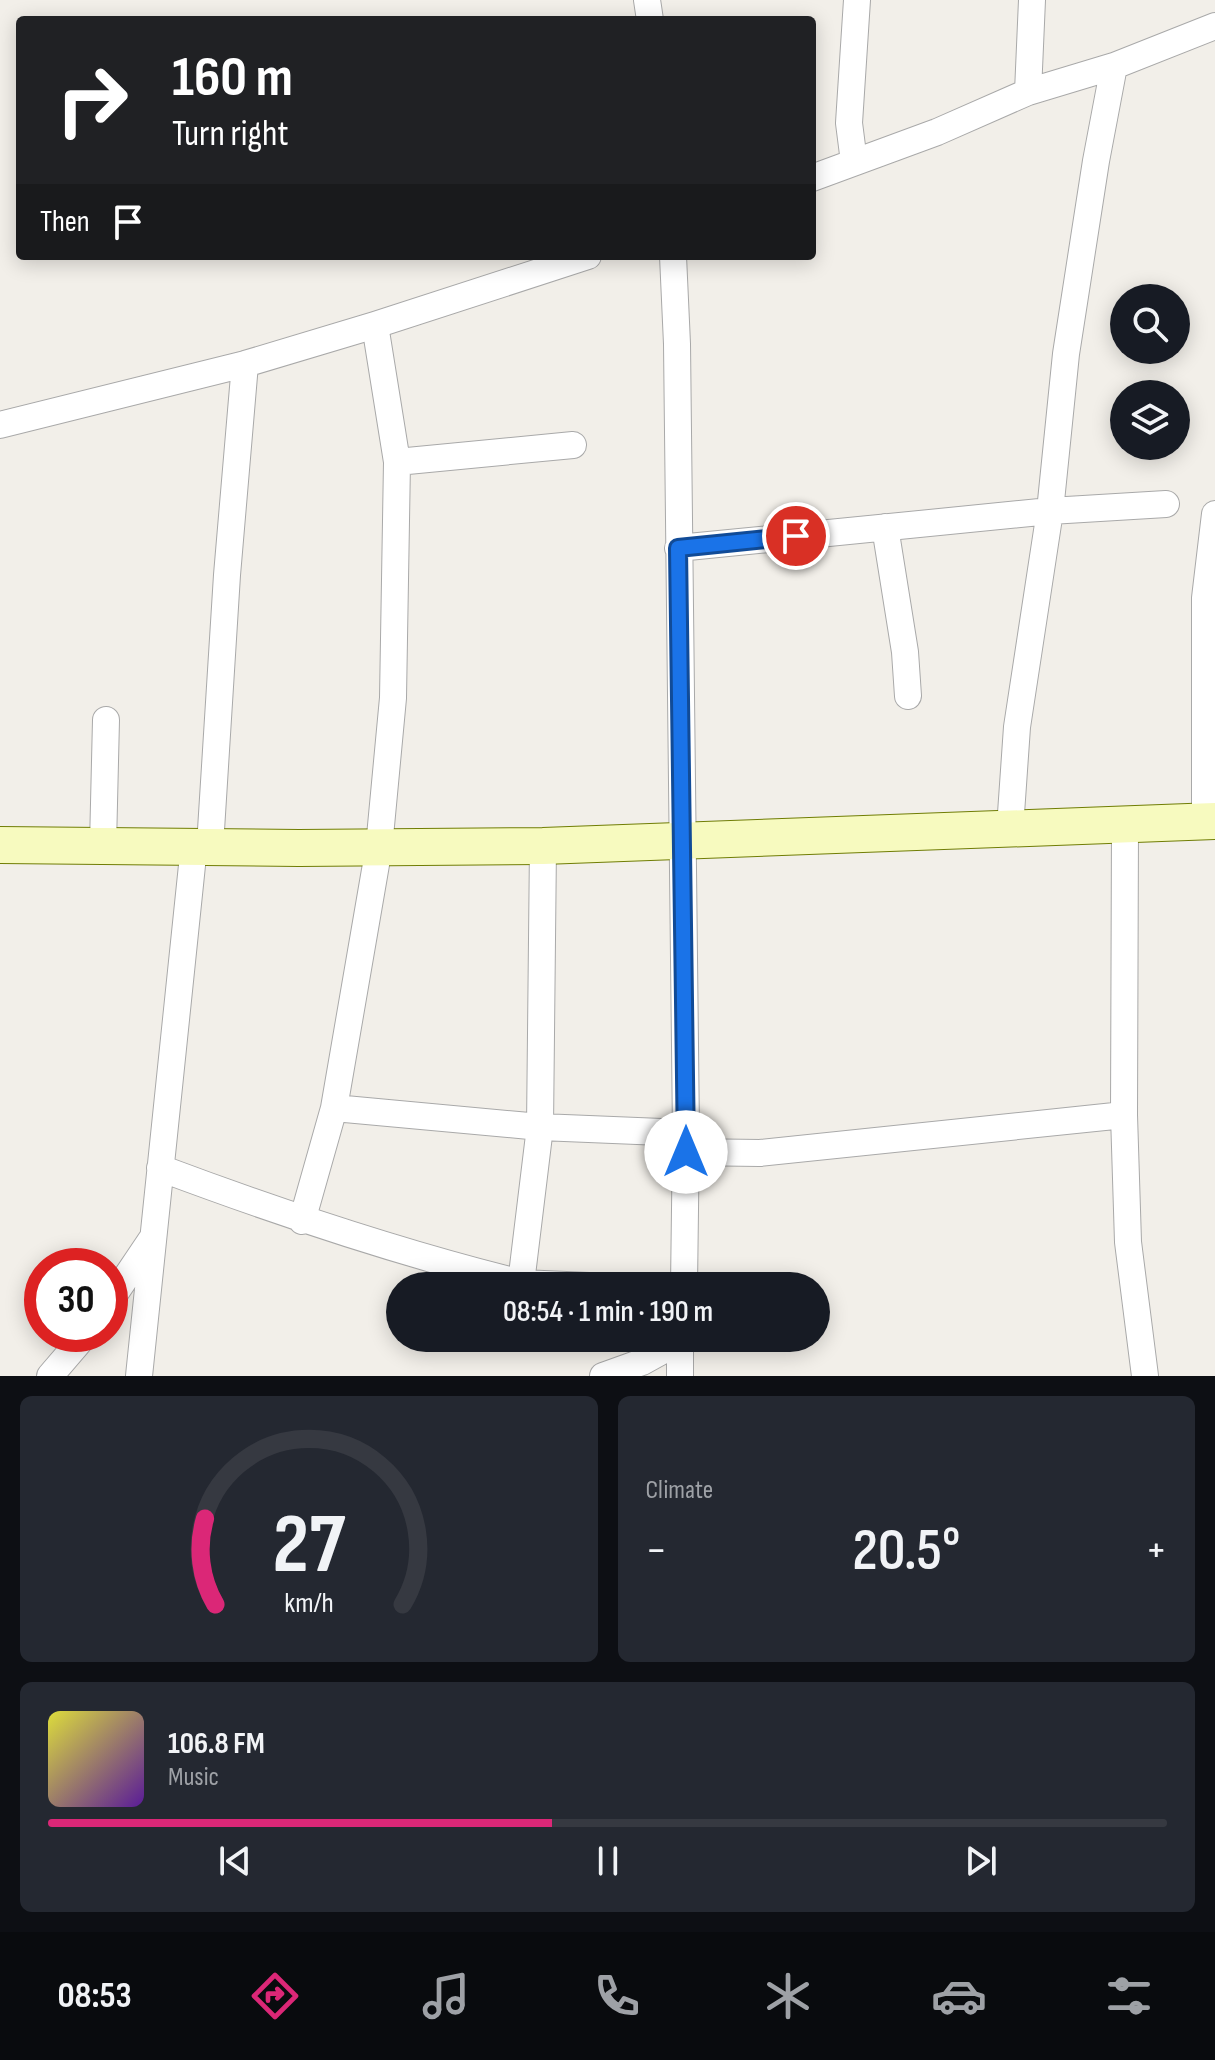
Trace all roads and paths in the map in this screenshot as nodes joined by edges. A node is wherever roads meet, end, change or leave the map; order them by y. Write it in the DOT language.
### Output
graph roads {
  1 [pos="857,0"];
  2 [pos="1032,0"];
  3 [pos="1215,26"];
  4 [pos="1114,66"];
  5 [pos="1028,92"];
  6 [pos="854,162"];
  7 [pos="816,176"];
  8 [pos="576,260"];
  9 [pos="673,260"];
  10 [pos="375,325"];
  11 [pos="245,364"];
  12 [pos="0,425"];
  13 [pos="573,445"];
  14 [pos="397,462"];
  15 [pos="1166,504"];
  16 [pos="1050,511"];
  17 [pos="1215,514"];
  18 [pos="885,527"];
  19 [pos="678,548"];
  20 [pos="908,696"];
  21 [pos="106,720"];
  22 [pos="1210,822"];
  23 [pos="1125,826"];
  24 [pos="1010,828"];
  25 [pos="681,841"];
  26 [pos="0,845"];
  27 [pos="103,845"];
  28 [pos="202,846"];
  29 [pos="543,846"];
  30 [pos="379,847"];
  31 [pos="334,1108"];
  32 [pos="1124,1115"];
  33 [pos="540,1127"];
  34 [pos="686,1142"];
  35 [pos="159,1176"];
  36 [pos="302,1221"];
  37 [pos="154,1225"];
  38 [pos="128,1270"];
  39 [pos="477,1272"];
  40 [pos="522,1272"];
  41 [pos="684,1272"];
  42 [pos="71,1352"];
  43 [pos="659,1352"];
  44 [pos="680,1352"];
  45 [pos="50,1376"];
  46 [pos="139,1376"];
  47 [pos="603,1376"];
  48 [pos="680,1376"];
  49 [pos="1145,1376"];
  1 -- 6 [label="street"];
  2 -- 5 [label="street"];
  3 -- 4 [label="street"];
  4 -- 5 [label="street"];
  4 -- 16 [label="street"];
  5 -- 6 [label="street"];
  6 -- 7 [label="street"];
  8 -- 10 [label="street"];
  9 -- 19 [label="street"];
  10 -- 11 [label="street"];
  10 -- 14 [label="street"];
  11 -- 12 [label="street"];
  11 -- 28 [label="street"];
  13 -- 14 [label="street"];
  14 -- 30 [label="street"];
  15 -- 16 [label="street"];
  16 -- 18 [label="street"];
  16 -- 24 [label="street"];
  17 -- 22 [label="street"];
  18 -- 19 [label="street"];
  18 -- 20 [label="street"];
  19 -- 25 [label="street"];
  21 -- 27 [label="street"];
  22 -- 23 [label="street"];
  23 -- 24 [label="street"];
  23 -- 32 [label="street"];
  24 -- 25 [label="street"];
  25 -- 29 [label="street"];
  25 -- 34 [label="street"];
  26 -- 27 [label="street"];
  27 -- 28 [label="street"];
  28 -- 30 [label="street"];
  28 -- 35 [label="street"];
  29 -- 30 [label="street"];
  29 -- 33 [label="street"];
  30 -- 31 [label="street"];
  31 -- 33 [label="street"];
  31 -- 36 [label="street"];
  32 -- 34 [label="street"];
  32 -- 49 [label="street"];
  33 -- 34 [label="street"];
  33 -- 40 [label="street"];
  34 -- 41 [label="street"];
  35 -- 36 [label="street"];
  35 -- 37 [label="street"];
  36 -- 39 [label="street"];
  37 -- 38 [label="street"];
  37 -- 46 [label="street"];
  42 -- 45 [label="street"];
  43 -- 47 [label="street"];
  44 -- 48 [label="street"];
}
